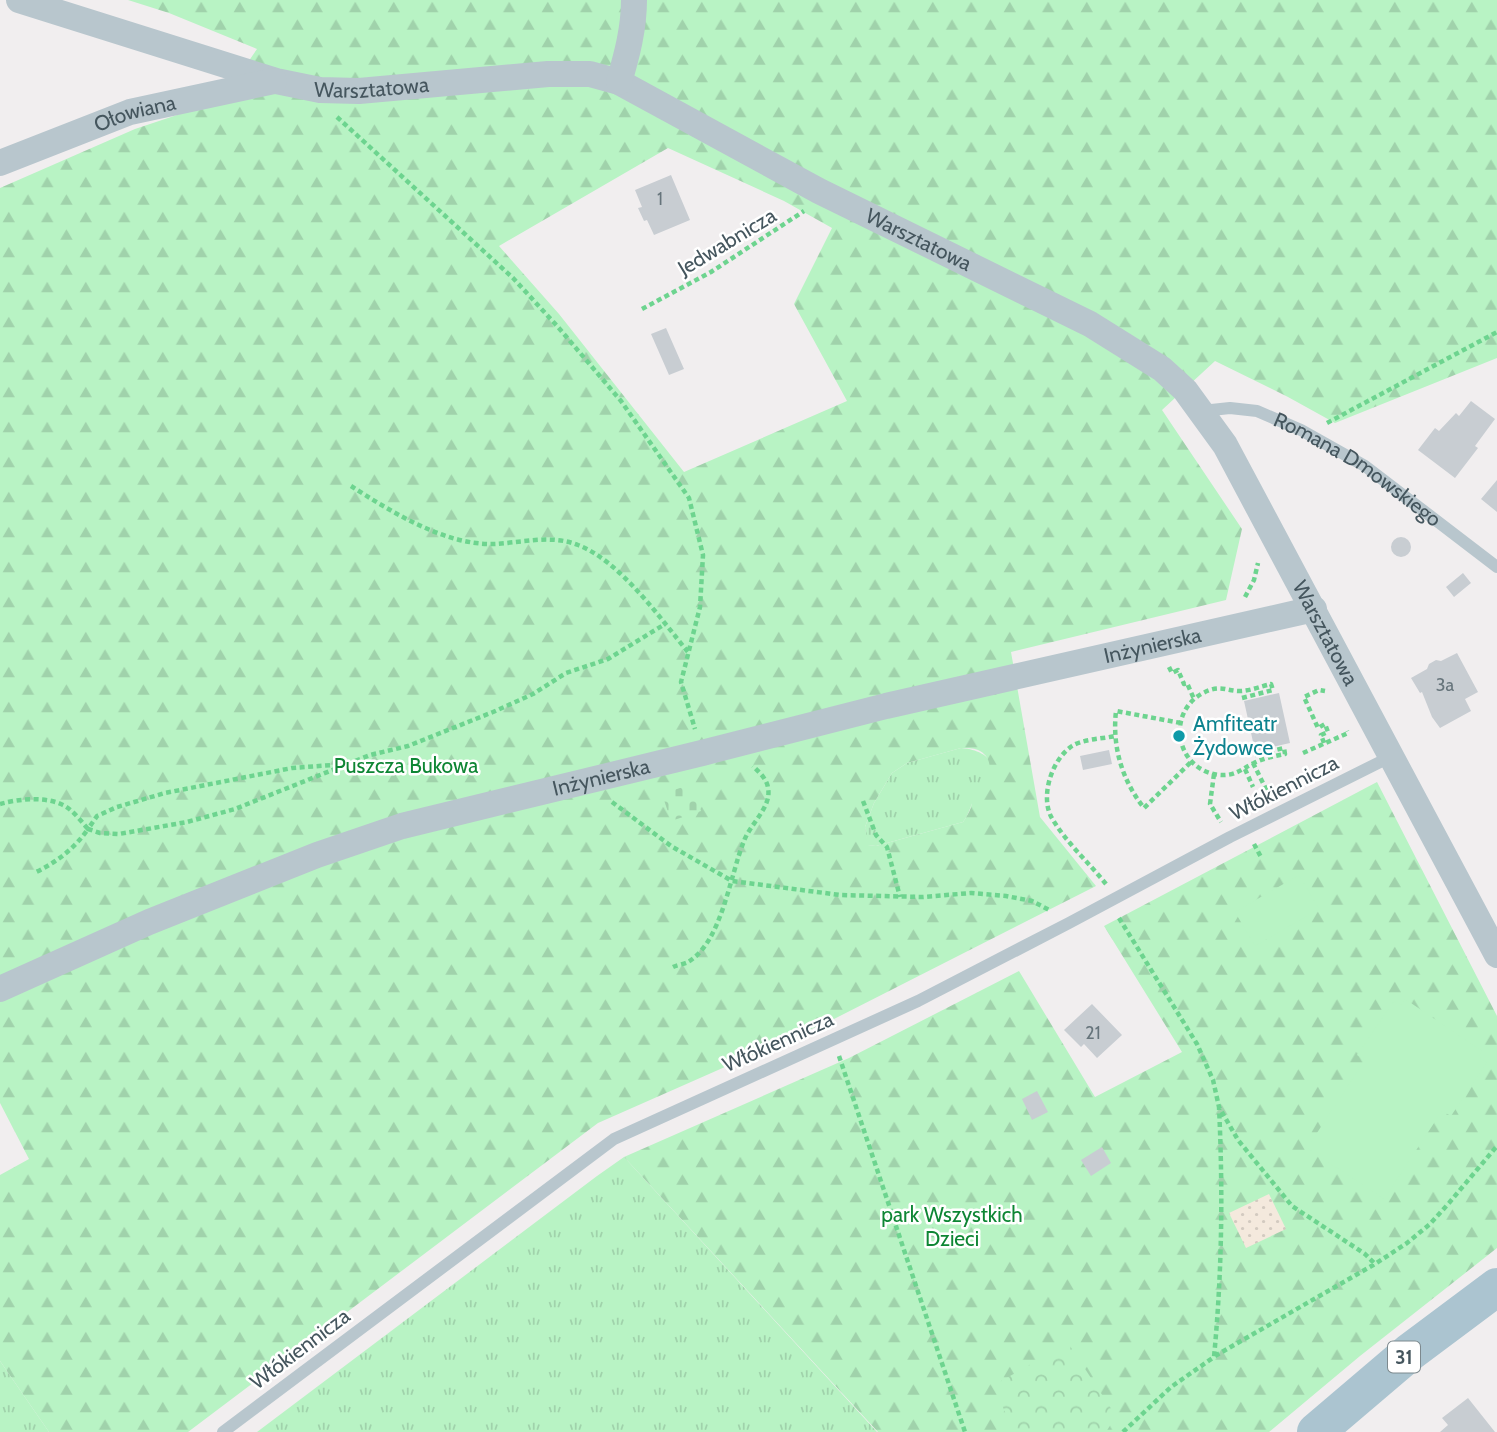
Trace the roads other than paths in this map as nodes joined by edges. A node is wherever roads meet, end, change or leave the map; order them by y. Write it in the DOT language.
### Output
graph roads {
  1 [pos="19,0"];
  2 [pos="634,0"];
  3 [pos="276,81"];
  4 [pos="619,82"];
  5 [pos="0,163"];
  6 [pos="1202,411"];
  7 [pos="1497,567"];
  8 [pos="1314,609"];
  9 [pos="1392,755"];
  10 [pos="1497,955"];
  11 [pos="0,989"];
  12 [pos="1497,1287"];
  13 [pos="223,1432"];
  14 [pos="1316,1432"];
  1 -- 3 [label="street, Warsztatowa"];
  2 -- 4 [label="street"];
  3 -- 4 [label="street, Warsztatowa"];
  3 -- 5 [label="street, Ołowiana"];
  4 -- 6 [label="street, Warsztatowa"];
  6 -- 7 [label="lane, Romana Dmowskiego"];
  6 -- 8 [label="street, Warsztatowa"];
  8 -- 9 [label="street, Warsztatowa"];
  8 -- 11 [label="street, Inżynierska"];
  9 -- 10 [label="street, Warsztatowa"];
  9 -- 13 [label="lane, Włókiennicza"];
  12 -- 14 [label="main road, 31"];
}
